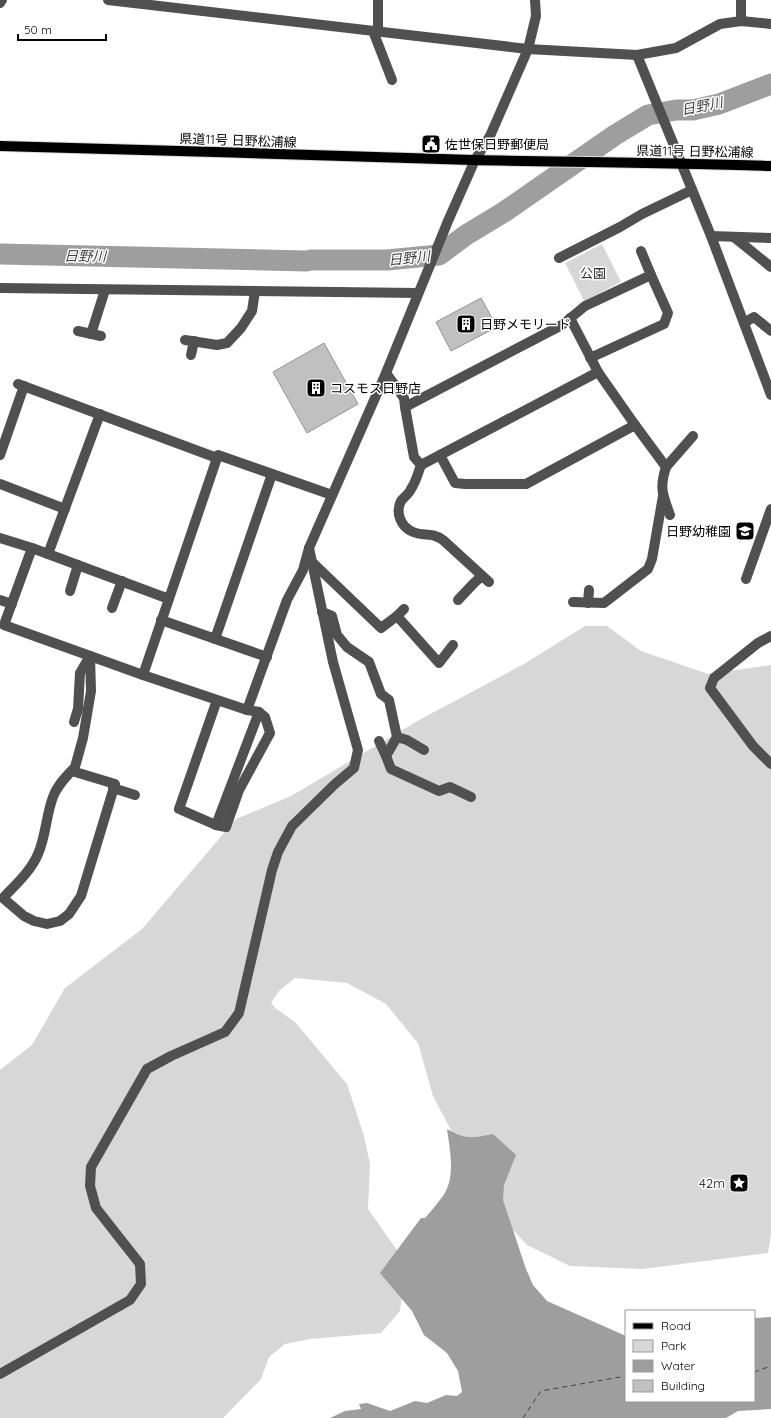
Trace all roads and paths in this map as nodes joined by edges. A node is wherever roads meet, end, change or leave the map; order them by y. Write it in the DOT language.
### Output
graph roads {
  1 [pos="2,0"];
  2 [pos="108,0"];
  3 [pos="378,0"];
  4 [pos="535,0"];
  5 [pos="741,0"];
  6 [pos="0,3"];
  7 [pos="741,21"];
  8 [pos="771,24"];
  9 [pos="376,31"];
  10 [pos="528,49"];
  11 [pos="637,54"];
  12 [pos="392,80"];
  13 [pos="0,146"];
  14 [pos="475,160"];
  15 [pos="681,163"];
  16 [pos="771,166"];
  17 [pos="692,190"];
  18 [pos="711,236"];
  19 [pos="734,237"];
  20 [pos="771,238"];
  21 [pos="641,251"];
  22 [pos="559,258"];
  23 [pos="771,267"];
  24 [pos="651,275"];
  25 [pos="0,288"];
  26 [pos="105,290"];
  27 [pos="255,291"];
  28 [pos="418,293"];
  29 [pos="570,318"];
  30 [pos="744,323"];
  31 [pos="78,331"];
  32 [pos="771,331"];
  33 [pos="191,355"];
  34 [pos="590,358"];
  35 [pos="598,372"];
  36 [pos="386,373"];
  37 [pos="771,395"];
  38 [pos="405,407"];
  39 [pos="100,414"];
  40 [pos="634,426"];
  41 [pos="693,436"];
  42 [pos="0,455"];
  43 [pos="440,455"];
  44 [pos="217,458"];
  45 [pos="421,466"];
  46 [pos="666,467"];
  47 [pos="272,474"];
  48 [pos="0,484"];
  49 [pos="332,495"];
  50 [pos="663,496"];
  51 [pos="65,509"];
  52 [pos="771,511"];
  53 [pos="670,515"];
  54 [pos="0,538"];
  55 [pos="32,548"];
  56 [pos="309,548"];
  57 [pos="48,554"];
  58 [pos="312,561"];
  59 [pos="78,565"];
  60 [pos="746,579"];
  61 [pos="122,581"];
  62 [pos="588,590"];
  63 [pos="70,591"];
  64 [pos="169,599"];
  65 [pos="0,600"];
  66 [pos="458,600"];
  67 [pos="573,602"];
  68 [pos="588,603"];
  69 [pos="12,604"];
  70 [pos="112,608"];
  71 [pos="322,612"];
  72 [pos="161,620"];
  73 [pos="771,636"];
  74 [pos="215,639"];
  75 [pos="453,645"];
  76 [pos="90,656"];
  77 [pos="267,657"];
  78 [pos="143,675"];
  79 [pos="217,700"];
  80 [pos="247,710"];
  81 [pos="259,712"];
  82 [pos="74,722"];
  83 [pos="397,737"];
  84 [pos="379,741"];
  85 [pos="424,750"];
  86 [pos="386,756"];
  87 [pos="771,764"];
  88 [pos="72,771"];
  89 [pos="113,788"];
  90 [pos="135,795"];
  91 [pos="471,797"];
  92 [pos="216,826"];
  93 [pos="1,897"];
  94 [pos="0,1374"];
  1 -- 6 [label="street"];
  2 -- 9 [label="street"];
  3 -- 9 [label="street"];
  4 -- 10 [label="street"];
  5 -- 7 [label="street"];
  7 -- 8 [label="street"];
  7 -- 11 [label="street"];
  9 -- 10 [label="street"];
  9 -- 12 [label="street"];
  10 -- 11 [label="street"];
  10 -- 14 [label="street"];
  11 -- 15 [label="street"];
  13 -- 14 [label="main road, 県道11号 日野松浦線"];
  14 -- 15 [label="main road, 県道11号 日野松浦線"];
  14 -- 28 [label="street"];
  15 -- 16 [label="main road, 県道11号 日野松浦線"];
  15 -- 17 [label="street"];
  17 -- 18 [label="street"];
  17 -- 22 [label="street"];
  18 -- 19 [label="street"];
  18 -- 30 [label="street"];
  19 -- 20 [label="street"];
  19 -- 23 [label="street"];
  21 -- 24 [label="street"];
  24 -- 29 [label="street"];
  24 -- 34 [label="street"];
  25 -- 26 [label="street"];
  26 -- 27 [label="street"];
  26 -- 31 [label="street"];
  27 -- 28 [label="street"];
  27 -- 33 [label="street"];
  28 -- 36 [label="street"];
  29 -- 34 [label="street"];
  29 -- 38 [label="street"];
  30 -- 32 [label="street"];
  30 -- 37 [label="street"];
  34 -- 35 [label="street"];
  35 -- 40 [label="street"];
  35 -- 43 [label="street"];
  36 -- 38 [label="street"];
  36 -- 49 [label="street"];
  38 -- 45 [label="street"];
  39 -- 42 [label="street"];
  39 -- 44 [label="street"];
  39 -- 51 [label="street"];
  40 -- 43 [label="street"];
  40 -- 46 [label="street"];
  41 -- 46 [label="street"];
  43 -- 45 [label="street"];
  44 -- 47 [label="street"];
  44 -- 64 [label="street"];
  45 -- 66 [label="street"];
  46 -- 50 [label="street"];
  47 -- 49 [label="street"];
  47 -- 74 [label="street"];
  48 -- 51 [label="street"];
  49 -- 56 [label="street"];
  50 -- 53 [label="street"];
  50 -- 68 [label="street"];
  51 -- 57 [label="street"];
  52 -- 60 [label="street"];
  54 -- 55 [label="street"];
  55 -- 57 [label="street"];
  55 -- 69 [label="street"];
  56 -- 58 [label="street"];
  56 -- 77 [label="street"];
  57 -- 59 [label="street"];
  58 -- 71 [label="street"];
  58 -- 75 [label="street"];
  59 -- 61 [label="street"];
  59 -- 63 [label="street"];
  61 -- 64 [label="street"];
  61 -- 70 [label="street"];
  62 -- 68 [label="street"];
  64 -- 72 [label="street"];
  65 -- 69 [label="street"];
  67 -- 68 [label="street"];
  69 -- 76 [label="street"];
  71 -- 83 [label="street"];
  71 -- 94 [label="street"];
  72 -- 74 [label="street"];
  72 -- 78 [label="street"];
  73 -- 87 [label="street"];
  74 -- 77 [label="street"];
  76 -- 78 [label="street"];
  76 -- 82 [label="street"];
  76 -- 88 [label="street"];
  77 -- 80 [label="street"];
  78 -- 79 [label="street"];
  79 -- 80 [label="street"];
  79 -- 92 [label="street"];
  80 -- 81 [label="street"];
  81 -- 92 [label="street"];
  81 -- 92 [label="street"];
  83 -- 85 [label="street"];
  83 -- 86 [label="street"];
  84 -- 86 [label="street"];
  86 -- 91 [label="street"];
  88 -- 89 [label="street"];
  88 -- 93 [label="street"];
  89 -- 90 [label="street"];
  89 -- 93 [label="street"];
}
